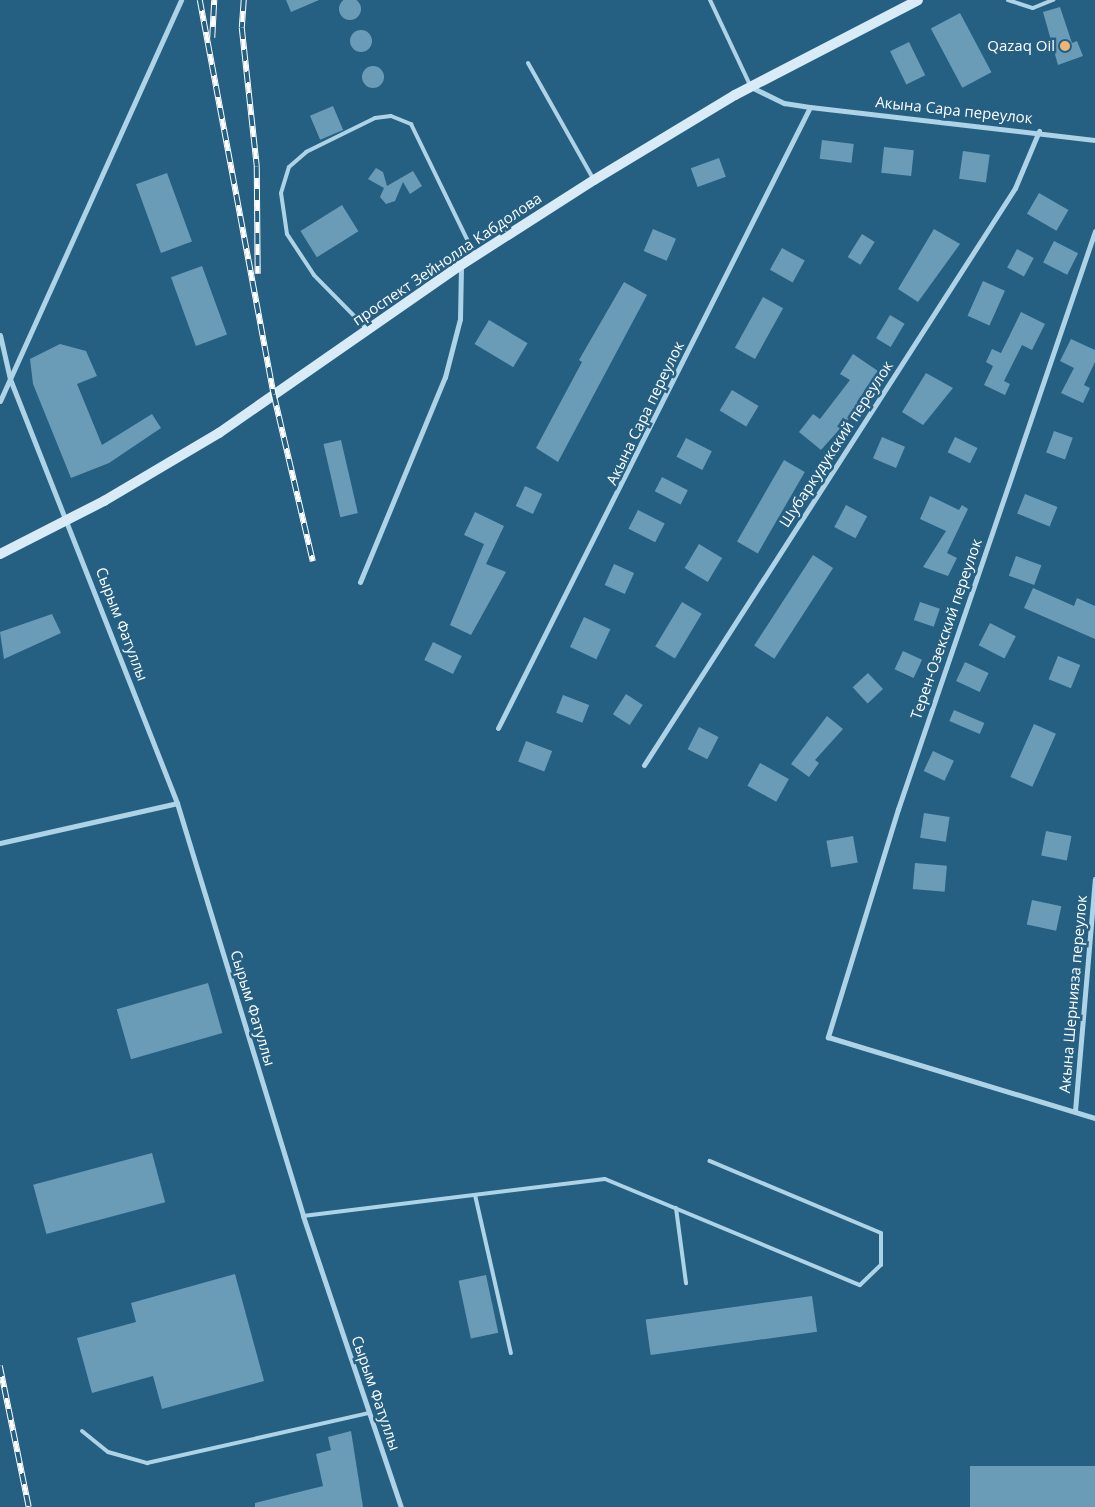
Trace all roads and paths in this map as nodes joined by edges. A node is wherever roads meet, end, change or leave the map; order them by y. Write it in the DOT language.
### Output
graph roads {
  1 [pos="181,0"];
  2 [pos="710,0"];
  3 [pos="918,0"];
  4 [pos="1008,0"];
  5 [pos="1053,0"];
  6 [pos="528,63"];
  7 [pos="751,86"];
  8 [pos="810,107"];
  9 [pos="1039,131"];
  10 [pos="1095,140"];
  11 [pos="594,180"];
  12 [pos="1095,231"];
  13 [pos="475,256"];
  14 [pos="461,265"];
  15 [pos="368,330"];
  16 [pos="0,335"];
  17 [pos="10,379"];
  18 [pos="0,401"];
  19 [pos="69,521"];
  20 [pos="0,554"];
  21 [pos="360,582"];
  22 [pos="498,728"];
  23 [pos="644,765"];
  24 [pos="177,802"];
  25 [pos="0,843"];
  26 [pos="1095,879"];
  27 [pos="1075,1112"];
  28 [pos="1095,1118"];
  29 [pos="710,1161"];
  30 [pos="475,1195"];
  31 [pos="676,1208"];
  32 [pos="303,1216"];
  33 [pos="686,1283"];
  34 [pos="511,1353"];
  35 [pos="369,1413"];
  36 [pos="82,1431"];
  37 [pos="400,1507"];
  1 -- 17 [label="street"];
  2 -- 7 [label="lane"];
  3 -- 7 [label="main road, проспект Зейнолла Кабдолова"];
  4 -- 5 [label="lane"];
  6 -- 11 [label="lane"];
  7 -- 8 [label="street, Акына Сара переулок"];
  7 -- 11 [label="main road, проспект Зейнолла Кабдолова"];
  8 -- 9 [label="street, Акына Сара переулок"];
  8 -- 22 [label="street, Акына Сара переулок"];
  9 -- 10 [label="street, Акына Сара переулок"];
  9 -- 23 [label="street, Шубаркудукский переулок"];
  11 -- 13 [label="main road, проспект Зейнолла Кабдолова"];
  12 -- 27 [label="street, Терен-Озекский переулок"];
  13 -- 14 [label="main road, проспект Зейнолла Кабдолова"];
  13 -- 15 [label="lane"];
  14 -- 15 [label="main road, проспект Зейнолла Кабдолова"];
  14 -- 21 [label="street"];
  15 -- 19 [label="main road, проспект Зейнолла Кабдолова"];
  16 -- 17 [label="street, Сырым Фатуллы"];
  17 -- 18 [label="street"];
  17 -- 19 [label="street, Сырым Фатуллы"];
  19 -- 20 [label="main road, проспект Зейнолла Кабдолова"];
  19 -- 24 [label="street, Сырым Фатуллы"];
  24 -- 25 [label="street"];
  24 -- 32 [label="street, Сырым Фатуллы"];
  26 -- 27 [label="street, Акына Шернияза переулок"];
  27 -- 28 [label="street"];
  29 -- 31 [label="lane"];
  30 -- 31 [label="lane"];
  30 -- 32 [label="lane"];
  30 -- 34 [label="lane"];
  31 -- 33 [label="lane"];
  32 -- 35 [label="street, Сырым Фатуллы"];
  35 -- 36 [label="lane"];
  35 -- 37 [label="street, Сырым Фатуллы"];
}
